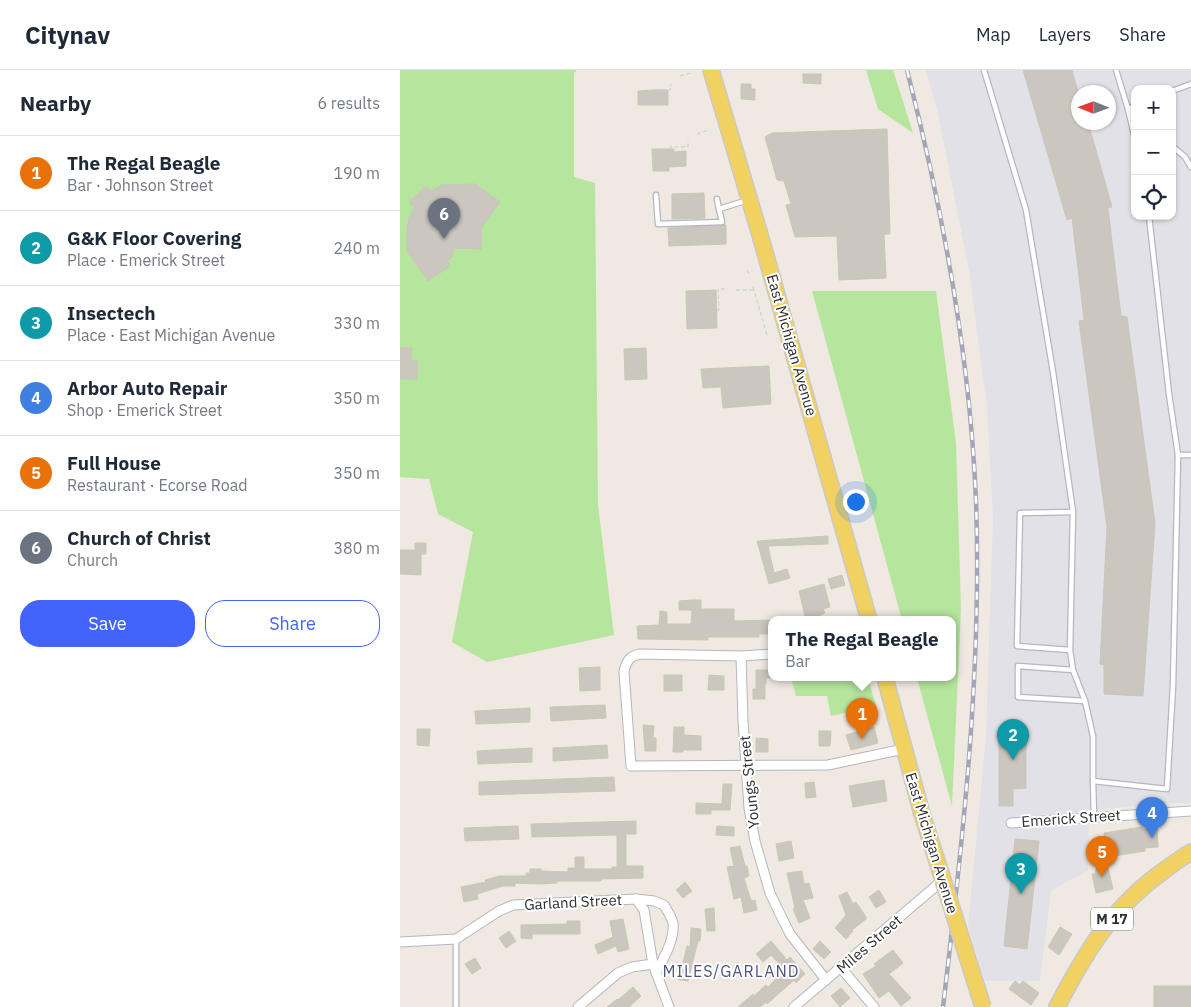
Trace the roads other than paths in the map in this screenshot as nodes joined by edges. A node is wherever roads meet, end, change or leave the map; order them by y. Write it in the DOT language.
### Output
graph roads {
  1 [pos="711,70"];
  2 [pos="984,70"];
  3 [pos="1116,70"];
  4 [pos="1191,84"];
  5 [pos="1176,90"];
  6 [pos="1131,108"];
  7 [pos="1128,109"];
  8 [pos="1131,112"];
  9 [pos="1133,130"];
  10 [pos="1176,149"];
  11 [pos="1191,166"];
  12 [pos="656,195"];
  13 [pos="717,199"];
  14 [pos="749,200"];
  15 [pos="719,208"];
  16 [pos="1149,220"];
  17 [pos="1178,455"];
  18 [pos="1191,455"];
  19 [pos="1074,512"];
  20 [pos="869,616"];
  21 [pos="1070,650"];
  22 [pos="768,654"];
  23 [pos="741,656"];
  24 [pos="1073,670"];
  25 [pos="886,681"];
  26 [pos="1085,701"];
  27 [pos="904,749"];
  28 [pos="747,766"];
  29 [pos="1093,781"];
  30 [pos="1191,810"];
  31 [pos="1094,816"];
  32 [pos="1011,823"];
  33 [pos="1191,852"];
  34 [pos="943,880"];
  35 [pos="636,899"];
  36 [pos="456,939"];
  37 [pos="400,942"];
  38 [pos="841,968"];
  39 [pos="655,969"];
  40 [pos="826,980"];
  41 [pos="456,1007"];
  42 [pos="578,1007"];
  43 [pos="669,1007"];
  44 [pos="794,1007"];
  45 [pos="874,1007"];
  46 [pos="984,1007"];
  47 [pos="1057,1007"];
  1 -- 14 [label="main road, East Michigan Avenue"];
  2 -- 19 [label="lane"];
  3 -- 7 [label="lane"];
  4 -- 5 [label="lane"];
  6 -- 7 [label="lane"];
  7 -- 8 [label="lane"];
  7 -- 9 [label="lane"];
  10 -- 11 [label="lane"];
  12 -- 15 [label="lane"];
  13 -- 15 [label="lane"];
  14 -- 15 [label="lane"];
  14 -- 20 [label="main road, East Michigan Avenue"];
  16 -- 17 [label="lane"];
  17 -- 18 [label="lane"];
  17 -- 29 [label="lane"];
  19 -- 21 [label="lane"];
  19 -- 21 [label="lane"];
  21 -- 24 [label="lane"];
  22 -- 23 [label="street"];
  23 -- 28 [label="street, Youngs Street"];
  23 -- 28 [label="street"];
  24 -- 26 [label="lane"];
  24 -- 26 [label="lane"];
  25 -- 27 [label="main road, East Michigan Avenue"];
  26 -- 29 [label="lane"];
  27 -- 28 [label="street"];
  27 -- 34 [label="main road, East Michigan Avenue"];
  28 -- 40 [label="street, Youngs Street"];
  29 -- 31 [label="lane"];
  30 -- 31 [label="street, Emerick Street"];
  31 -- 32 [label="street, Emerick Street"];
  33 -- 47 [label="main road, M 17"];
  34 -- 38 [label="street, Miles Street"];
  34 -- 46 [label="main road, East Michigan Avenue, bridge"];
  35 -- 36 [label="street, Garland Street"];
  35 -- 39 [label="street, Garland Street"];
  35 -- 39 [label="street, Garland Street"];
  36 -- 37 [label="street"];
  36 -- 41 [label="lane"];
  38 -- 40 [label="street, Miles Street"];
  38 -- 45 [label="street"];
  39 -- 42 [label="street"];
  39 -- 43 [label="street, Garland Street"];
  40 -- 44 [label="street, Miles Street"];
}
